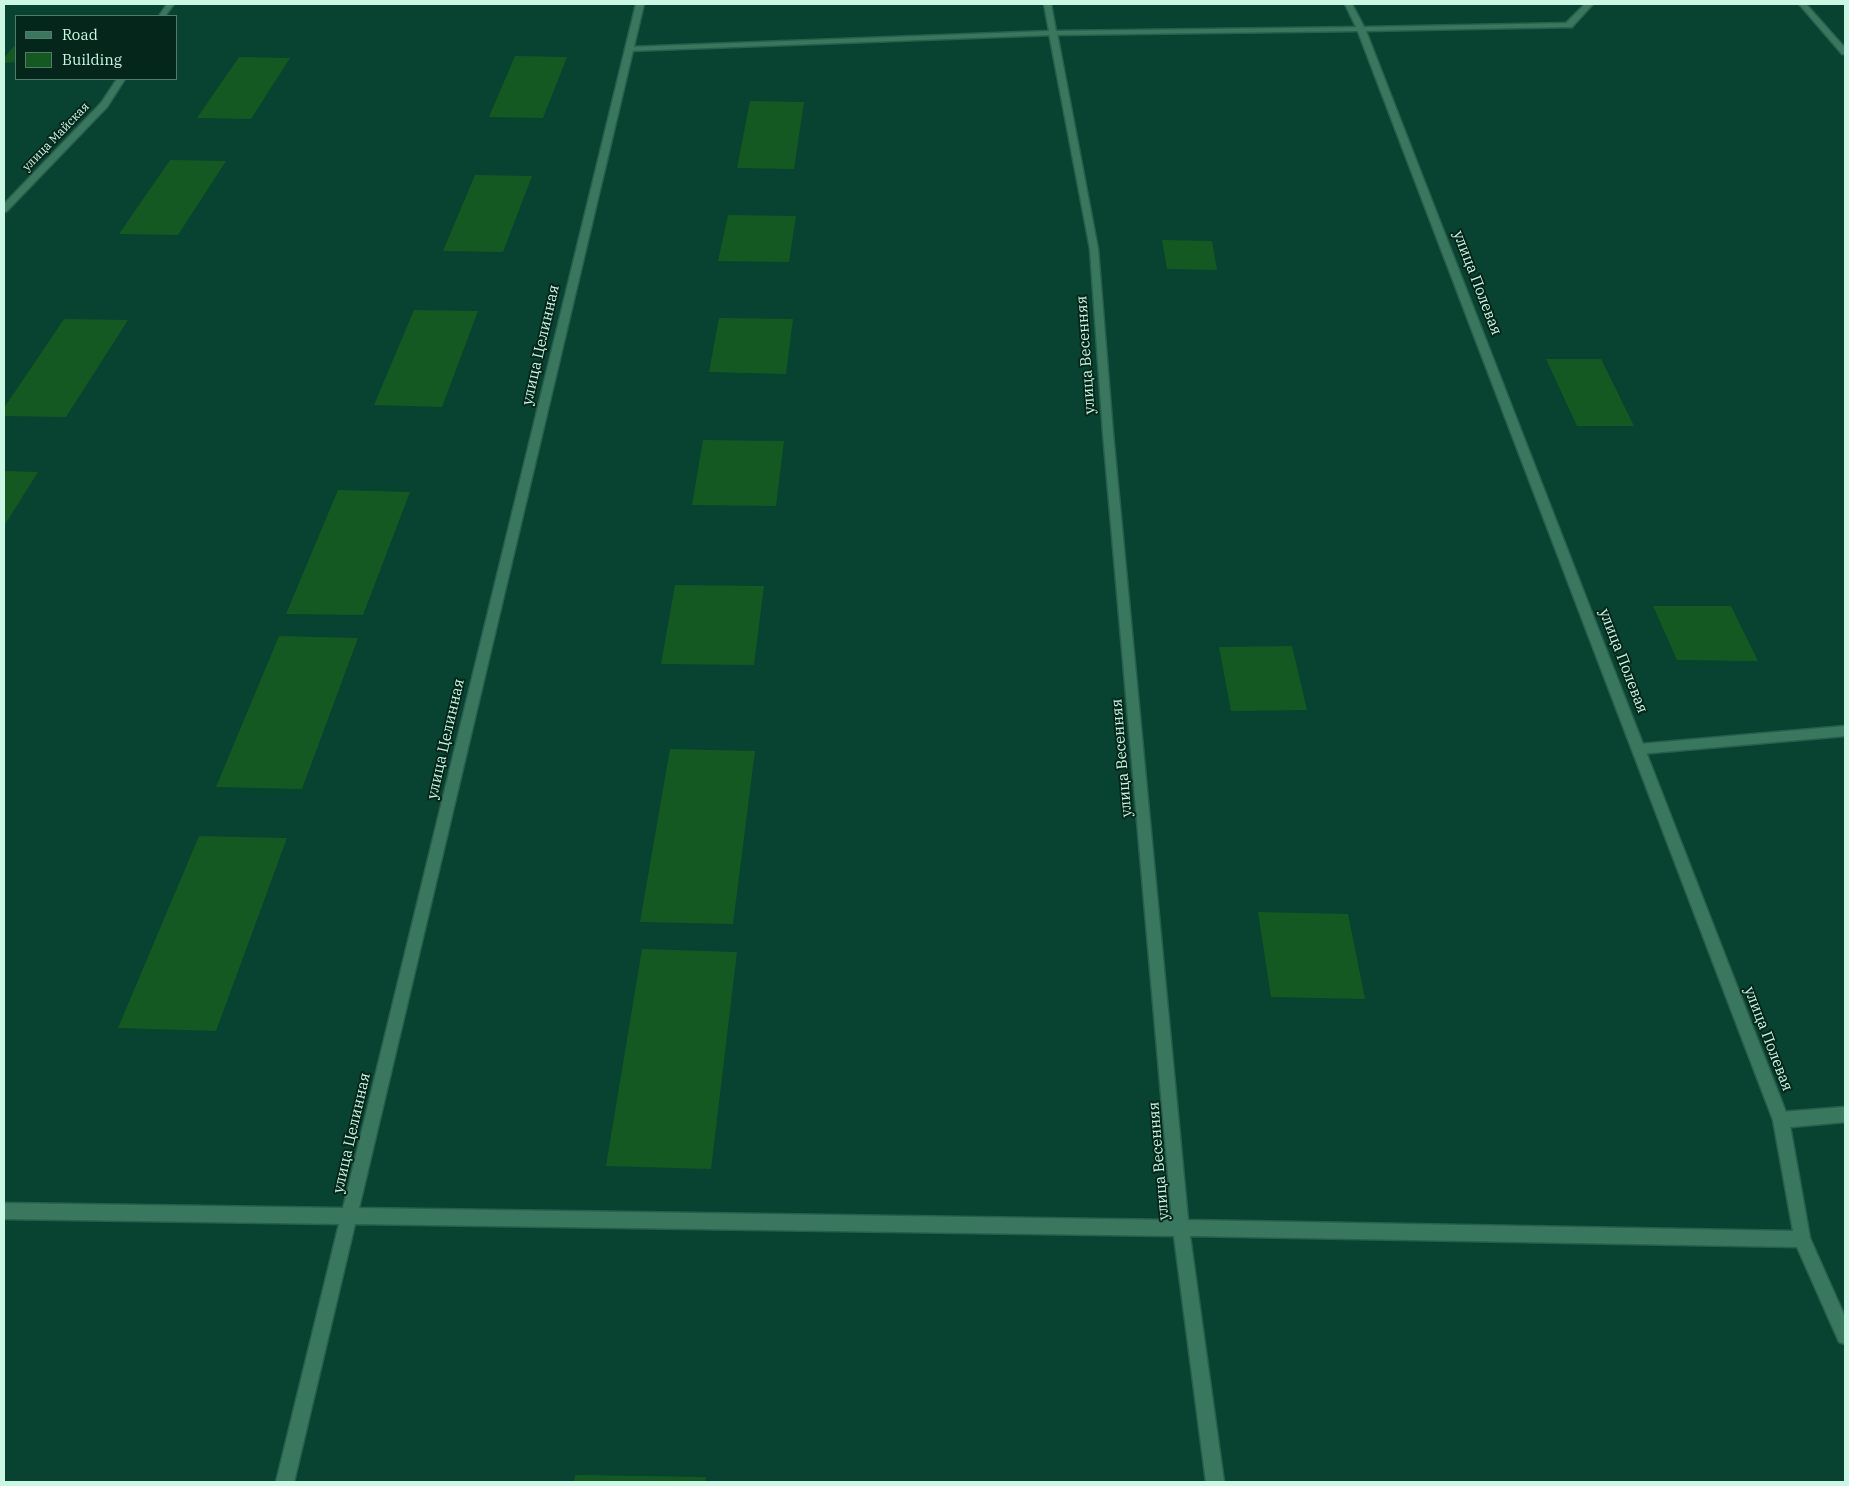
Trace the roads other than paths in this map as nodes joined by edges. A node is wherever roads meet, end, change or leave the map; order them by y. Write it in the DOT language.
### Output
graph roads {
  1 [pos="170,4"];
  2 [pos="640,4"];
  3 [pos="1047,4"];
  4 [pos="1349,4"];
  5 [pos="1589,4"];
  6 [pos="1802,4"];
  7 [pos="163,15"];
  8 [pos="1362,29"];
  9 [pos="1053,33"];
  10 [pos="629,49"];
  11 [pos="1845,52"];
  12 [pos="120,80"];
  13 [pos="4,210"];
  14 [pos="1845,731"];
  15 [pos="1640,750"];
  16 [pos="1845,1114"];
  17 [pos="1781,1120"];
  18 [pos="4,1211"];
  19 [pos="349,1216"];
  20 [pos="1181,1228"];
  21 [pos="1802,1239"];
  22 [pos="1845,1336"];
  23 [pos="285,1482"];
  24 [pos="1215,1482"];
  1 -- 7 [label="street"];
  2 -- 10 [label="street, улица Целинная"];
  3 -- 9 [label="street, улица Весенняя"];
  4 -- 8 [label="street, улица Полевая"];
  5 -- 8 [label="street"];
  6 -- 11 [label="street"];
  8 -- 9 [label="street"];
  8 -- 15 [label="street, улица Полевая"];
  9 -- 10 [label="street"];
  9 -- 20 [label="street, улица Весенняя"];
  10 -- 19 [label="street, улица Целинная"];
  12 -- 13 [label="street, улица Майская"];
  14 -- 15 [label="street"];
  15 -- 17 [label="street, улица Полевая"];
  16 -- 17 [label="street"];
  17 -- 21 [label="street, улица Полевая"];
  18 -- 19 [label="street"];
  19 -- 20 [label="street"];
  19 -- 23 [label="street, улица Целинная"];
  20 -- 21 [label="street"];
  20 -- 24 [label="street, улица Весенняя"];
  21 -- 22 [label="street, улица Полевая"];
}
